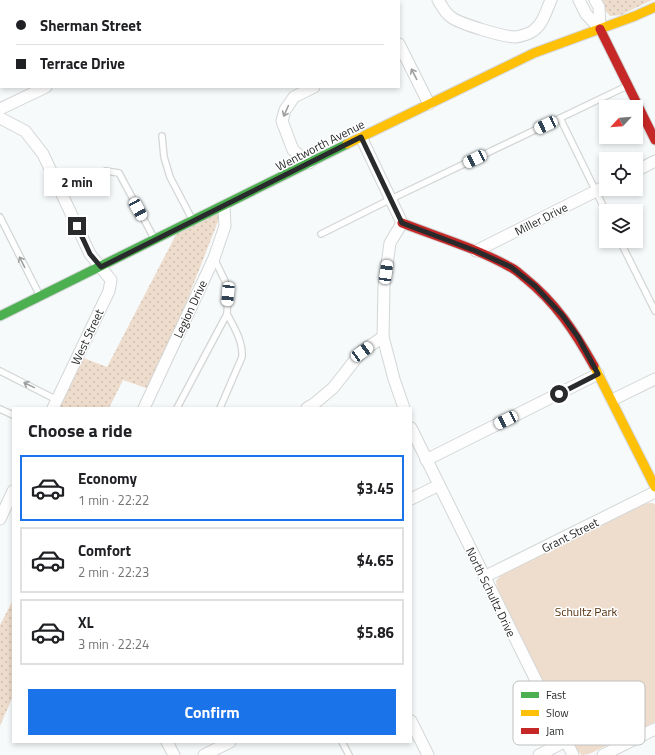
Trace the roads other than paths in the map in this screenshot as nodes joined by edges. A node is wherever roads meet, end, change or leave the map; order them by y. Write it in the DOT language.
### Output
graph roads {
  1 [pos="438,0"];
  2 [pos="551,0"];
  3 [pos="579,0"];
  4 [pos="595,0"];
  5 [pos="655,6"];
  6 [pos="600,29"];
  7 [pos="400,46"];
  8 [pos="628,85"];
  9 [pos="44,88"];
  10 [pos="312,88"];
  11 [pos="429,104"];
  12 [pos="0,109"];
  13 [pos="560,118"];
  14 [pos="0,119"];
  15 [pos="162,136"];
  16 [pos="361,137"];
  17 [pos="655,140"];
  18 [pos="293,150"];
  19 [pos="655,161"];
  20 [pos="309,163"];
  21 [pos="643,167"];
  22 [pos="106,171"];
  23 [pos="293,171"];
  24 [pos="599,190"];
  25 [pos="596,191"];
  26 [pos="391,199"];
  27 [pos="602,204"];
  28 [pos="224,206"];
  29 [pos="0,217"];
  30 [pos="193,222"];
  31 [pos="402,223"];
  32 [pos="321,234"];
  33 [pos="155,240"];
  34 [pos="624,248"];
  35 [pos="476,251"];
  36 [pos="214,258"];
  37 [pos="101,267"];
  38 [pos="40,297"];
  39 [pos="655,311"];
  40 [pos="227,314"];
  41 [pos="0,316"];
  42 [pos="383,337"];
  43 [pos="0,371"];
  44 [pos="598,374"];
  45 [pos="655,379"];
  46 [pos="612,400"];
  47 [pos="55,404"];
  48 [pos="144,407"];
  49 [pos="178,407"];
  50 [pos="220,407"];
  51 [pos="309,407"];
  52 [pos="404,407"];
  53 [pos="0,409"];
  54 [pos="12,415"];
  55 [pos="412,430"];
  56 [pos="426,460"];
  57 [pos="438,485"];
  58 [pos="655,487"];
  59 [pos="655,492"];
  60 [pos="12,494"];
  61 [pos="412,498"];
  62 [pos="0,519"];
  63 [pos="484,577"];
  64 [pos="536,681"];
  65 [pos="412,723"];
  66 [pos="655,729"];
  67 [pos="645,734"];
  68 [pos="168,743"];
  69 [pos="228,743"];
  70 [pos="343,743"];
  71 [pos="558,745"];
  72 [pos="568,745"];
  73 [pos="623,745"];
  74 [pos="174,755"];
  75 [pos="204,755"];
  76 [pos="349,755"];
  77 [pos="428,755"];
  78 [pos="539,755"];
  79 [pos="572,755"];
  80 [pos="603,755"];
  1 -- 2 [label="street"];
  3 -- 6 [label="street"];
  4 -- 6 [label="street"];
  5 -- 6 [label="street, Wentworth Avenue"];
  6 -- 8 [label="street"];
  6 -- 11 [label="street, Wentworth Avenue"];
  11 -- 7 [label="street, one-way"];
  8 -- 13 [label="lane"];
  8 -- 17 [label="street"];
  9 -- 12 [label="street"];
  10 -- 18 [label="street, one-way"];
  11 -- 16 [label="street, Wentworth Avenue"];
  12 -- 14 [label="street"];
  13 -- 25 [label="lane"];
  13 -- 26 [label="lane"];
  14 -- 37 [label="street, West Street"];
  15 -- 30 [label="lane"];
  16 -- 20 [label="street, Wentworth Avenue"];
  16 -- 26 [label="street"];
  18 -- 20 [label="street"];
  18 -- 23 [label="street"];
  19 -- 21 [label="street"];
  20 -- 23 [label="street, Wentworth Avenue"];
  22 -- 33 [label="lane"];
  23 -- 28 [label="street, Wentworth Avenue"];
  24 -- 25 [label="street, Miller Drive"];
  25 -- 27 [label="lane"];
  25 -- 35 [label="street, Miller Drive"];
  26 -- 31 [label="street"];
  26 -- 32 [label="lane"];
  28 -- 30 [label="street, Wentworth Avenue"];
  28 -- 36 [label="street, Legion Drive"];
  38 -- 29 [label="lane, one-way"];
  30 -- 33 [label="street, Wentworth Avenue"];
  31 -- 35 [label="street"];
  31 -- 42 [label="street"];
  33 -- 37 [label="street, Wentworth Avenue"];
  34 -- 39 [label="lane"];
  35 -- 44 [label="street"];
  36 -- 40 [label="lane"];
  36 -- 48 [label="street, Legion Drive"];
  37 -- 38 [label="street, Wentworth Avenue"];
  37 -- 47 [label="street, West Street"];
  38 -- 41 [label="street, Wentworth Avenue"];
  40 -- 49 [label="lane"];
  40 -- 50 [label="lane"];
  42 -- 51 [label="street"];
  42 -- 52 [label="street"];
  47 -- 43 [label="lane, one-way"];
  44 -- 46 [label="street"];
  44 -- 56 [label="street"];
  45 -- 46 [label="street"];
  46 -- 58 [label="street"];
  53 -- 54 [label="lane"];
  55 -- 56 [label="street, North Schultz Drive"];
  56 -- 57 [label="street, North Schultz Drive"];
  57 -- 61 [label="street"];
  57 -- 63 [label="street, North Schultz Drive"];
  59 -- 63 [label="street, Grant Street"];
  60 -- 62 [label="street"];
  63 -- 64 [label="street, North Schultz Drive"];
  65 -- 77 [label="street"];
  66 -- 67 [label="street"];
  68 -- 74 [label="street"];
  69 -- 75 [label="street"];
  70 -- 76 [label="lane"];
  71 -- 78 [label="street"];
  72 -- 79 [label="street, North Schultz Drive"];
  73 -- 80 [label="street"];
}
